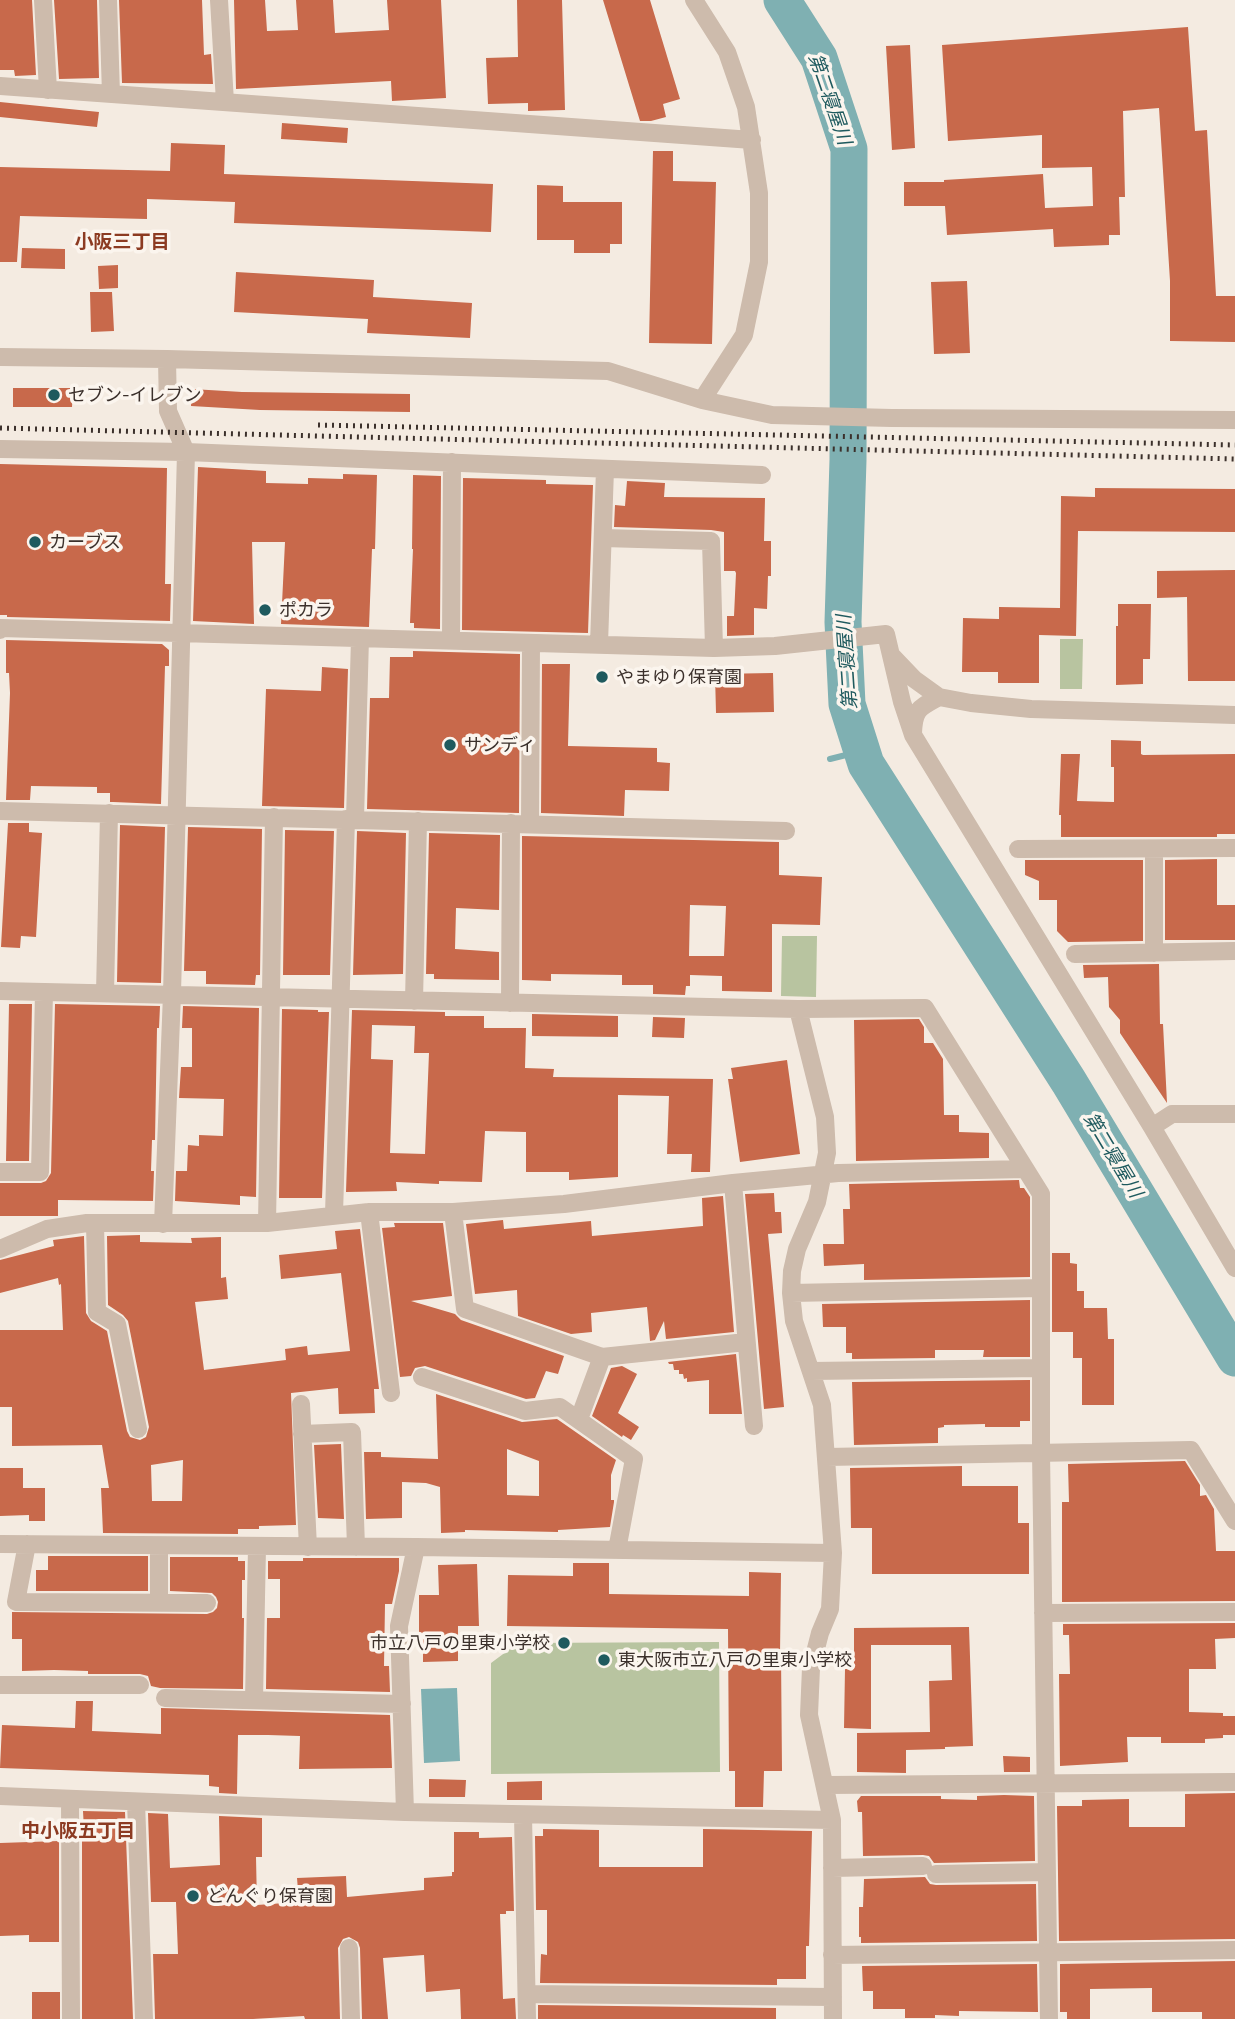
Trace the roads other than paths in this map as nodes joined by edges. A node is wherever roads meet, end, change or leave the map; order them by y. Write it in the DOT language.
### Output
graph roads {
  1 [pos="43,0"];
  2 [pos="108,0"];
  3 [pos="219,0"];
  4 [pos="694,0"];
  5 [pos="0,86"];
  6 [pos="48,90"];
  7 [pos="111,94"];
  8 [pos="225,102"];
  9 [pos="752,140"];
  10 [pos="0,358"];
  11 [pos="167,359"];
  12 [pos="702,400"];
  13 [pos="1235,420"];
  14 [pos="0,449"];
  15 [pos="186,452"];
  16 [pos="452,462"];
  17 [pos="605,468"];
  18 [pos="762,475"];
  19 [pos="603,538"];
  20 [pos="0,631"];
  21 [pos="181,633"];
  22 [pos="360,638"];
  23 [pos="452,640"];
  24 [pos="531,643"];
  25 [pos="599,644"];
  26 [pos="714,648"];
  27 [pos="892,656"];
  28 [pos="939,697"];
  29 [pos="1235,715"];
  30 [pos="913,735"];
  31 [pos="0,811"];
  32 [pos="109,813"];
  33 [pos="177,814"];
  34 [pos="274,817"];
  35 [pos="351,819"];
  36 [pos="418,821"];
  37 [pos="511,823"];
  38 [pos="530,824"];
  39 [pos="786,831"];
  40 [pos="1235,848"];
  41 [pos="1018,849"];
  42 [pos="1154,849"];
  43 [pos="1235,951"];
  44 [pos="1154,953"];
  45 [pos="1075,954"];
  46 [pos="0,991"];
  47 [pos="44,992"];
  48 [pos="105,993"];
  49 [pos="172,994"];
  50 [pos="269,997"];
  51 [pos="341,999"];
  52 [pos="414,1001"];
  53 [pos="510,1003"];
  54 [pos="798,1009"];
  55 [pos="1235,1114"];
  56 [pos="1152,1127"];
  57 [pos="1025,1169"];
  58 [pos="0,1172"];
  59 [pos="823,1175"];
  60 [pos="733,1183"];
  61 [pos="369,1212"];
  62 [pos="453,1212"];
  63 [pos="334,1214"];
  64 [pos="95,1223"];
  65 [pos="267,1223"];
  66 [pos="163,1224"];
  67 [pos="0,1249"];
  68 [pos="1235,1268"];
  69 [pos="1041,1288"];
  70 [pos="791,1293"];
  71 [pos="746,1342"];
  72 [pos="602,1357"];
  73 [pos="1041,1368"];
  74 [pos="811,1371"];
  75 [pos="422,1377"];
  76 [pos="391,1393"];
  77 [pos="301,1404"];
  78 [pos="579,1419"];
  79 [pos="754,1426"];
  80 [pos="138,1429"];
  81 [pos="302,1434"];
  82 [pos="1041,1452"];
  83 [pos="827,1457"];
  84 [pos="1235,1521"];
  85 [pos="0,1544"];
  86 [pos="27,1544"];
  87 [pos="159,1546"];
  88 [pos="257,1547"];
  89 [pos="308,1547"];
  90 [pos="356,1547"];
  91 [pos="416,1547"];
  92 [pos="617,1550"];
  93 [pos="833,1553"];
  94 [pos="159,1602"];
  95 [pos="207,1603"];
  96 [pos="1235,1612"];
  97 [pos="1043,1613"];
  98 [pos="0,1685"];
  99 [pos="140,1685"];
  100 [pos="165,1698"];
  101 [pos="254,1700"];
  102 [pos="402,1704"];
  103 [pos="1235,1782"];
  104 [pos="1044,1784"];
  105 [pos="826,1786"];
  106 [pos="0,1796"];
  107 [pos="70,1799"];
  108 [pos="136,1802"];
  109 [pos="405,1812"];
  110 [pos="523,1815"];
  111 [pos="832,1821"];
  112 [pos="832,1868"];
  113 [pos="1046,1872"];
  114 [pos="349,1948"];
  115 [pos="1235,1950"];
  116 [pos="1047,1951"];
  117 [pos="832,1955"];
  118 [pos="527,1994"];
  119 [pos="833,1997"];
  120 [pos="71,2019"];
  121 [pos="144,2019"];
  122 [pos="351,2019"];
  123 [pos="527,2019"];
  124 [pos="833,2019"];
  125 [pos="1048,2019"];
  1 -- 6 [label="street"];
  2 -- 7 [label="street"];
  3 -- 8 [label="street"];
  4 -- 9 [label="street"];
  5 -- 6 [label="street"];
  6 -- 7 [label="street"];
  7 -- 8 [label="street"];
  8 -- 9 [label="street"];
  9 -- 12 [label="street"];
  10 -- 11 [label="street"];
  11 -- 12 [label="street"];
  11 -- 15 [label="street"];
  12 -- 13 [label="street"];
  14 -- 15 [label="street"];
  15 -- 16 [label="street"];
  15 -- 21 [label="street"];
  16 -- 17 [label="street"];
  16 -- 23 [label="street"];
  17 -- 18 [label="street"];
  17 -- 19 [label="street"];
  19 -- 25 [label="street"];
  19 -- 26 [label="street"];
  20 -- 21 [label="street"];
  21 -- 22 [label="street"];
  21 -- 33 [label="street"];
  22 -- 23 [label="street"];
  22 -- 35 [label="street"];
  23 -- 24 [label="street"];
  24 -- 25 [label="street"];
  24 -- 38 [label="street"];
  25 -- 26 [label="street"];
  26 -- 27 [label="street"];
  27 -- 28 [label="street"];
  27 -- 30 [label="street"];
  28 -- 29 [label="street"];
  28 -- 30 [label="street"];
  30 -- 56 [label="street"];
  31 -- 32 [label="street"];
  32 -- 33 [label="street"];
  32 -- 48 [label="street"];
  33 -- 34 [label="street"];
  33 -- 49 [label="street"];
  34 -- 35 [label="street"];
  34 -- 50 [label="street"];
  35 -- 36 [label="street"];
  35 -- 51 [label="street"];
  36 -- 37 [label="street"];
  36 -- 52 [label="street"];
  37 -- 38 [label="street"];
  37 -- 53 [label="street"];
  38 -- 39 [label="street"];
  40 -- 42 [label="street"];
  41 -- 42 [label="street"];
  42 -- 44 [label="street"];
  43 -- 44 [label="street"];
  44 -- 45 [label="street"];
  46 -- 47 [label="street"];
  47 -- 48 [label="street"];
  47 -- 58 [label="street"];
  48 -- 49 [label="street"];
  49 -- 50 [label="street"];
  49 -- 66 [label="street"];
  50 -- 51 [label="street"];
  50 -- 65 [label="street"];
  51 -- 52 [label="street"];
  51 -- 63 [label="street"];
  52 -- 53 [label="street"];
  53 -- 54 [label="street"];
  54 -- 57 [label="street"];
  54 -- 59 [label="street"];
  55 -- 56 [label="street"];
  56 -- 68 [label="street"];
  57 -- 59 [label="street"];
  57 -- 69 [label="street"];
  59 -- 60 [label="street"];
  59 -- 70 [label="street"];
  60 -- 62 [label="street"];
  60 -- 71 [label="street"];
  61 -- 62 [label="street"];
  61 -- 63 [label="street"];
  61 -- 76 [label="street"];
  62 -- 72 [label="street"];
  63 -- 65 [label="street"];
  64 -- 66 [label="street"];
  64 -- 67 [label="street"];
  64 -- 80 [label="street"];
  65 -- 66 [label="street"];
  69 -- 70 [label="street"];
  69 -- 73 [label="street"];
  70 -- 74 [label="street"];
  71 -- 72 [label="street"];
  71 -- 79 [label="street"];
  72 -- 78 [label="street"];
  73 -- 74 [label="street"];
  73 -- 82 [label="street"];
  74 -- 83 [label="street"];
  75 -- 78 [label="street"];
  77 -- 81 [label="street"];
  78 -- 92 [label="street"];
  81 -- 89 [label="street"];
  81 -- 90 [label="street"];
  82 -- 83 [label="street"];
  82 -- 84 [label="street"];
  82 -- 97 [label="street"];
  83 -- 93 [label="street"];
  85 -- 86 [label="street"];
  86 -- 87 [label="street"];
  86 -- 94 [label="street"];
  87 -- 88 [label="street"];
  87 -- 94 [label="street"];
  88 -- 89 [label="street"];
  88 -- 101 [label="street"];
  89 -- 90 [label="street"];
  90 -- 91 [label="street"];
  91 -- 92 [label="street"];
  91 -- 102 [label="street"];
  92 -- 93 [label="street"];
  93 -- 105 [label="street"];
  94 -- 95 [label="street"];
  96 -- 97 [label="street"];
  97 -- 104 [label="street"];
  98 -- 99 [label="street"];
  100 -- 101 [label="street"];
  101 -- 102 [label="street"];
  102 -- 109 [label="street"];
  103 -- 104 [label="street"];
  104 -- 105 [label="street"];
  104 -- 113 [label="street"];
  105 -- 111 [label="street"];
  106 -- 107 [label="street"];
  107 -- 108 [label="street"];
  107 -- 120 [label="street"];
  108 -- 109 [label="street"];
  108 -- 121 [label="street"];
  109 -- 110 [label="street"];
  110 -- 111 [label="street"];
  110 -- 118 [label="street"];
  111 -- 112 [label="street"];
  112 -- 113 [label="street"];
  112 -- 117 [label="street"];
  113 -- 116 [label="street"];
  114 -- 122 [label="street"];
  115 -- 116 [label="street"];
  116 -- 117 [label="street"];
  116 -- 125 [label="street"];
  117 -- 119 [label="street"];
  118 -- 119 [label="street"];
  118 -- 123 [label="street"];
  119 -- 124 [label="street"];
}
